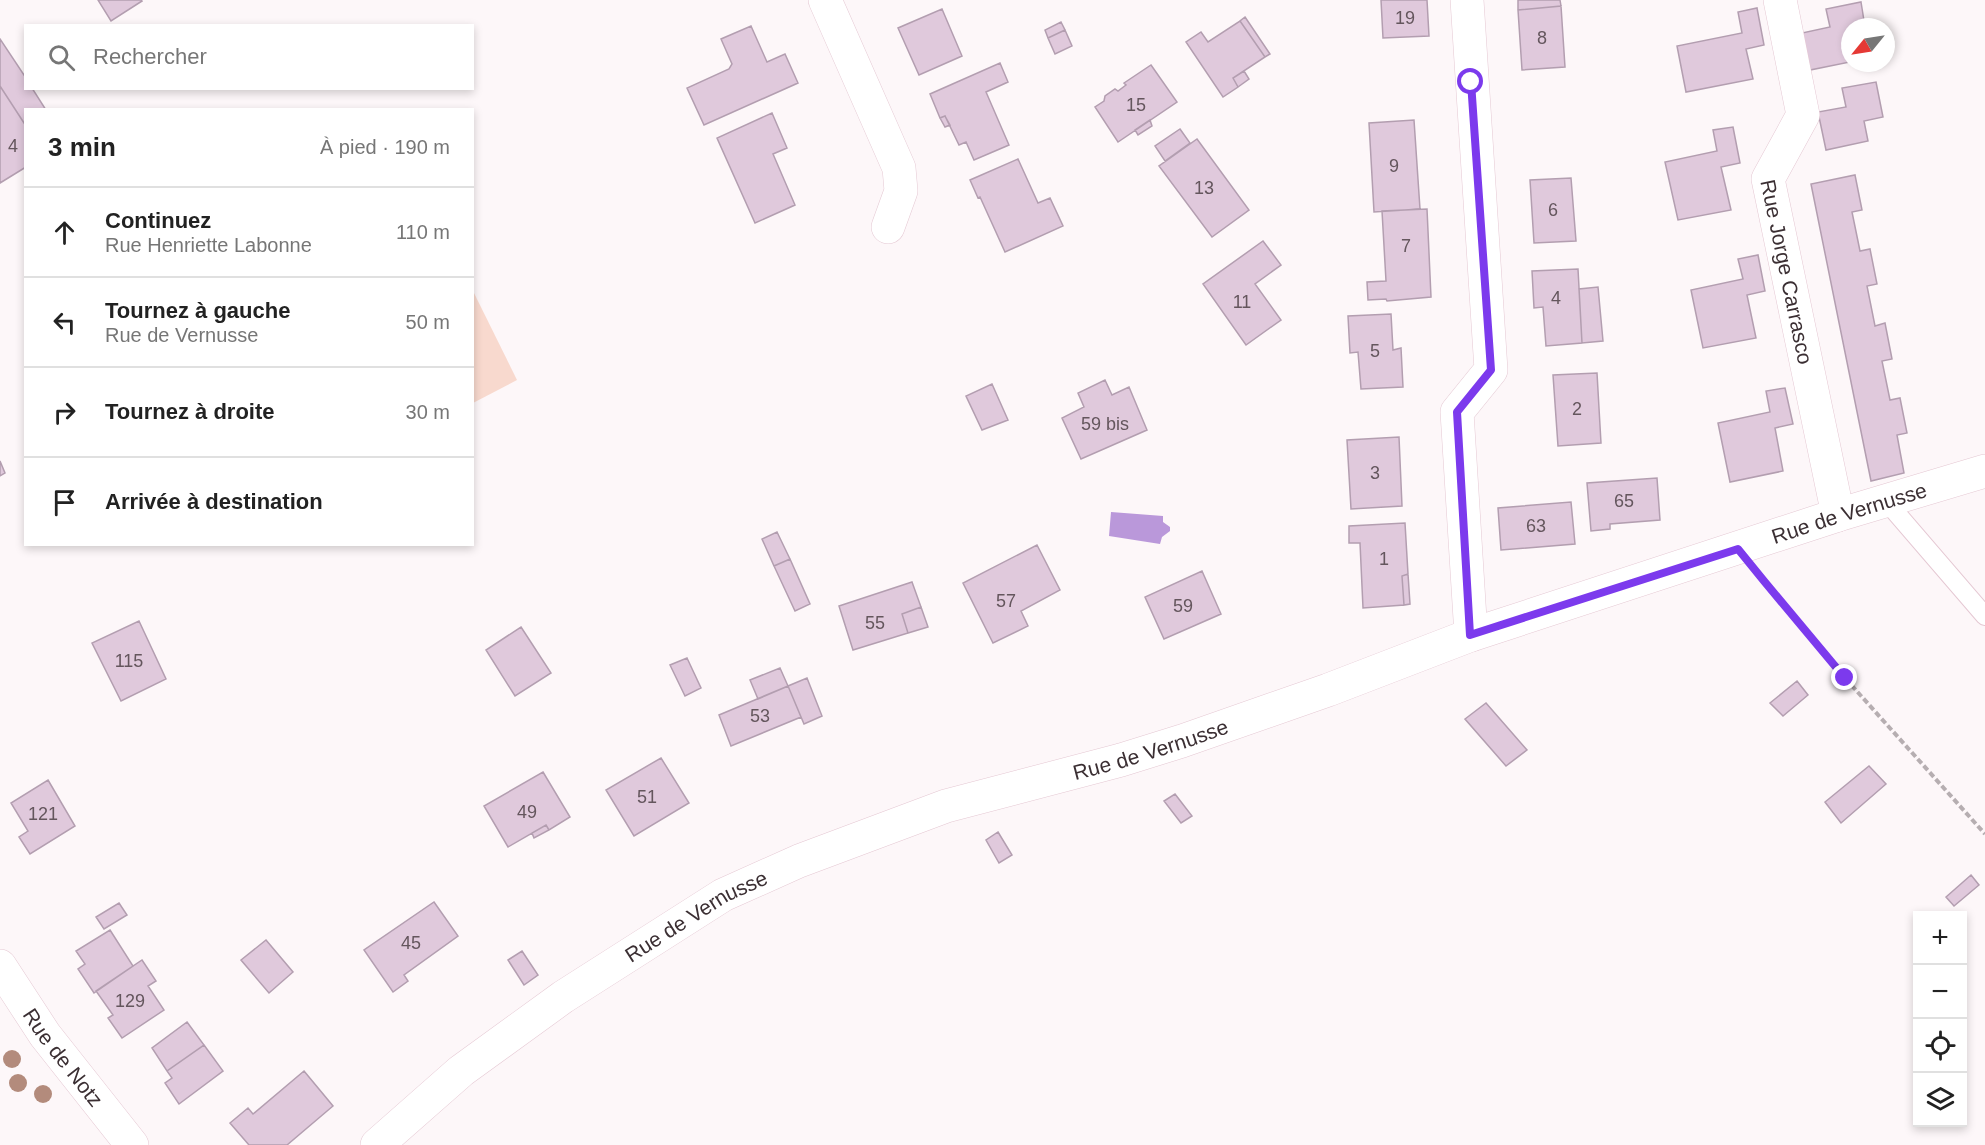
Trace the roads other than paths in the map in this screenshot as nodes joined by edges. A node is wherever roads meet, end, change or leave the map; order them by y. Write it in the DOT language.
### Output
graph roads {
  1 [pos="825,0"];
  2 [pos="1467,0"];
  3 [pos="1780,0"];
  4 [pos="888,227"];
  5 [pos="1985,471"];
  6 [pos="1886,501"];
  7 [pos="1838,515"];
  8 [pos="1985,616"];
  9 [pos="1470,635"];
  10 [pos="0,966"];
  11 [pos="132,1145"];
  12 [pos="377,1145"];
  1 -- 4 [label="street"];
  2 -- 9 [label="street"];
  3 -- 7 [label="street, Rue Jorge Carrasco"];
  5 -- 6 [label="street, Rue de Vernusse"];
  6 -- 7 [label="street, Rue de Vernusse"];
  6 -- 8 [label="lane"];
  7 -- 9 [label="street, Rue de Vernusse"];
  9 -- 12 [label="street, Rue de Vernusse"];
  10 -- 11 [label="street, Rue de Notz"];
}
